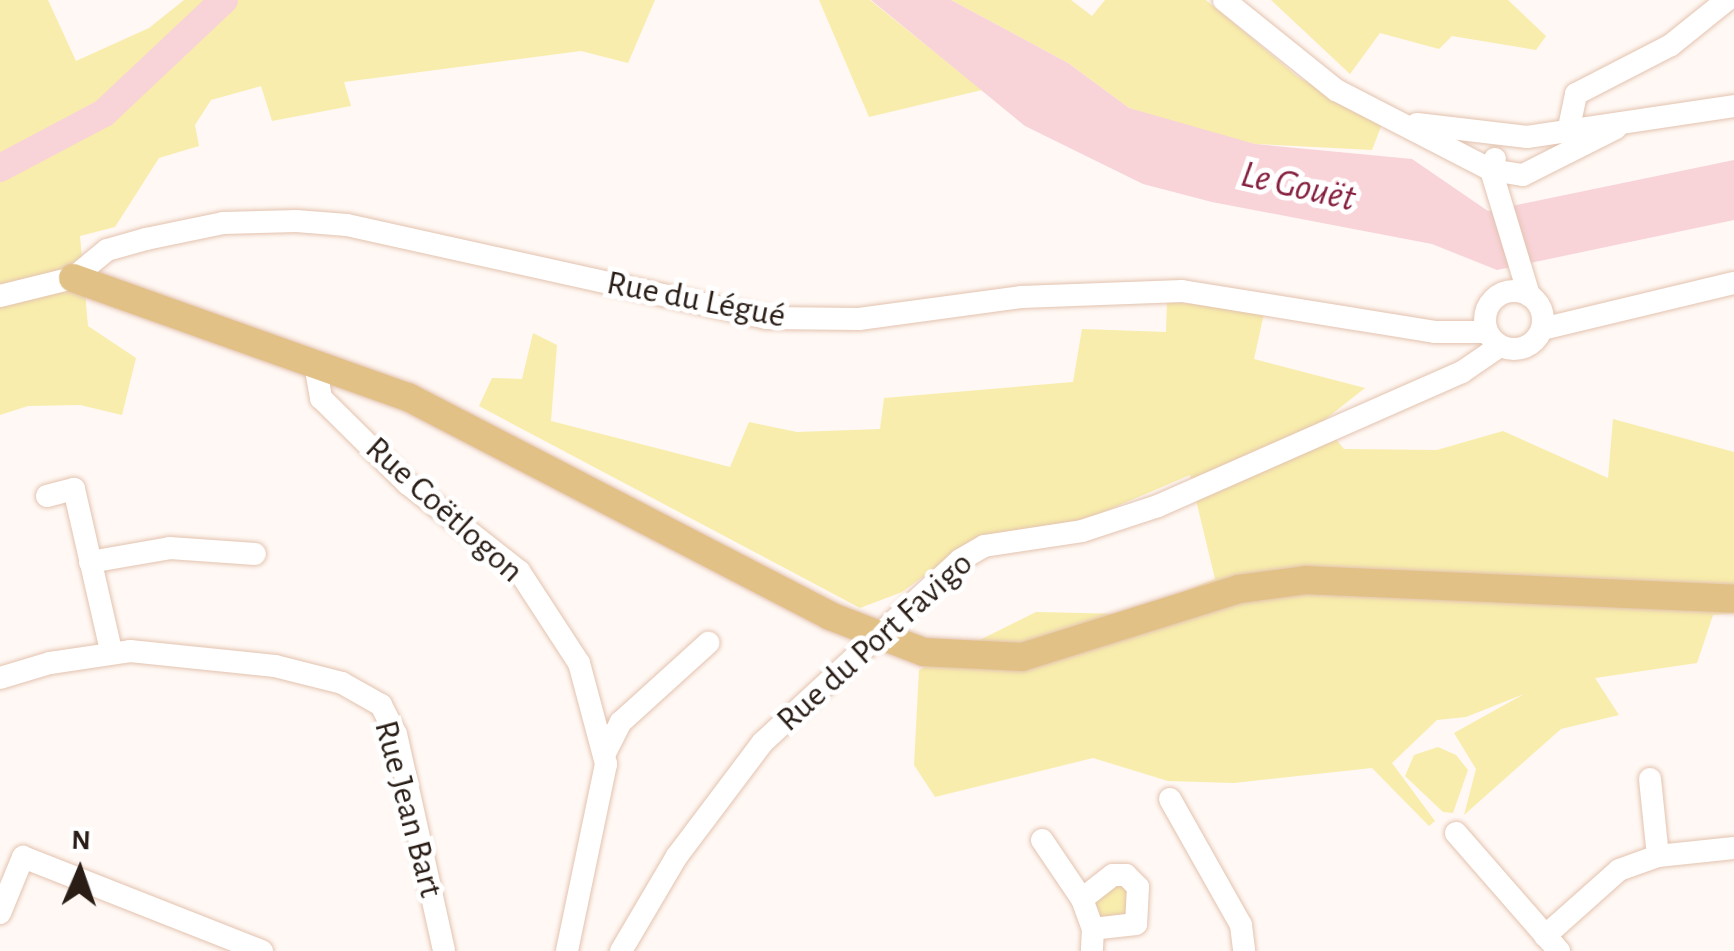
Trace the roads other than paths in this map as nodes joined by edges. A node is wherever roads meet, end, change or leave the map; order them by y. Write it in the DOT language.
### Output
graph roads {
  1 [pos="1224,0"];
  2 [pos="1727,0"];
  3 [pos="1734,106"];
  4 [pos="1414,125"];
  5 [pos="1616,128"];
  6 [pos="1568,132"];
  7 [pos="1503,136"];
  8 [pos="1527,137"];
  9 [pos="1507,173"];
  10 [pos="1516,264"];
  11 [pos="73,278"];
  12 [pos="1734,283"];
  13 [pos="0,296"];
  14 [pos="1533,298"];
  15 [pos="1591,314"];
  16 [pos="1492,322"];
  17 [pos="1542,329"];
  18 [pos="314,364"];
  19 [pos="47,496"];
  20 [pos="256,554"];
  21 [pos="90,562"];
  22 [pos="1734,599"];
  23 [pos="880,638"];
  24 [pos="708,643"];
  25 [pos="110,651"];
  26 [pos="0,678"];
  27 [pos="604,755"];
  28 [pos="1650,779"];
  29 [pos="1170,799"];
  30 [pos="1456,833"];
  31 [pos="1042,840"];
  32 [pos="1734,848"];
  33 [pos="1658,856"];
  34 [pos="1082,899"];
  35 [pos="0,912"];
  36 [pos="1092,940"];
  37 [pos="1552,943"];
  38 [pos="231,945"];
  39 [pos="262,951"];
  40 [pos="444,951"];
  41 [pos="567,951"];
  42 [pos="621,951"];
  43 [pos="1244,951"];
  1 -- 4 [label="street"];
  2 -- 6 [label="street"];
  3 -- 5 [label="street"];
  4 -- 7 [label="street"];
  4 -- 9 [label="street"];
  5 -- 6 [label="street"];
  5 -- 9 [label="street"];
  6 -- 8 [label="street"];
  7 -- 8 [label="street"];
  7 -- 9 [label="street"];
  8 -- 9 [label="street"];
  9 -- 10 [label="street"];
  10 -- 14 [label="street"];
  10 -- 16 [label="street"];
  11 -- 13 [label="street, Rue du Légué"];
  11 -- 16 [label="street, Rue du Légué"];
  11 -- 18 [label="main road"];
  12 -- 15 [label="street"];
  14 -- 15 [label="street"];
  14 -- 16 [label="street"];
  14 -- 17 [label="street"];
  15 -- 17 [label="street"];
  16 -- 17 [label="street"];
  16 -- 23 [label="street, Rue du Port Favigo"];
  18 -- 23 [label="main road"];
  18 -- 27 [label="street, Rue Coëtlogon"];
  19 -- 21 [label="street"];
  20 -- 21 [label="street"];
  21 -- 25 [label="street"];
  22 -- 23 [label="main road"];
  23 -- 42 [label="street, Rue du Port Favigo"];
  24 -- 27 [label="street"];
  25 -- 26 [label="street, Rue Jean Bart"];
  25 -- 40 [label="street, Rue Jean Bart"];
  27 -- 41 [label="street, Rue Coëtlogon"];
  28 -- 33 [label="street"];
  29 -- 43 [label="street"];
  30 -- 37 [label="street"];
  31 -- 34 [label="street"];
  32 -- 33 [label="street"];
  33 -- 37 [label="street"];
  34 -- 36 [label="street"];
  34 -- 36 [label="street"];
  35 -- 38 [label="street"];
  38 -- 39 [label="street"];
}
